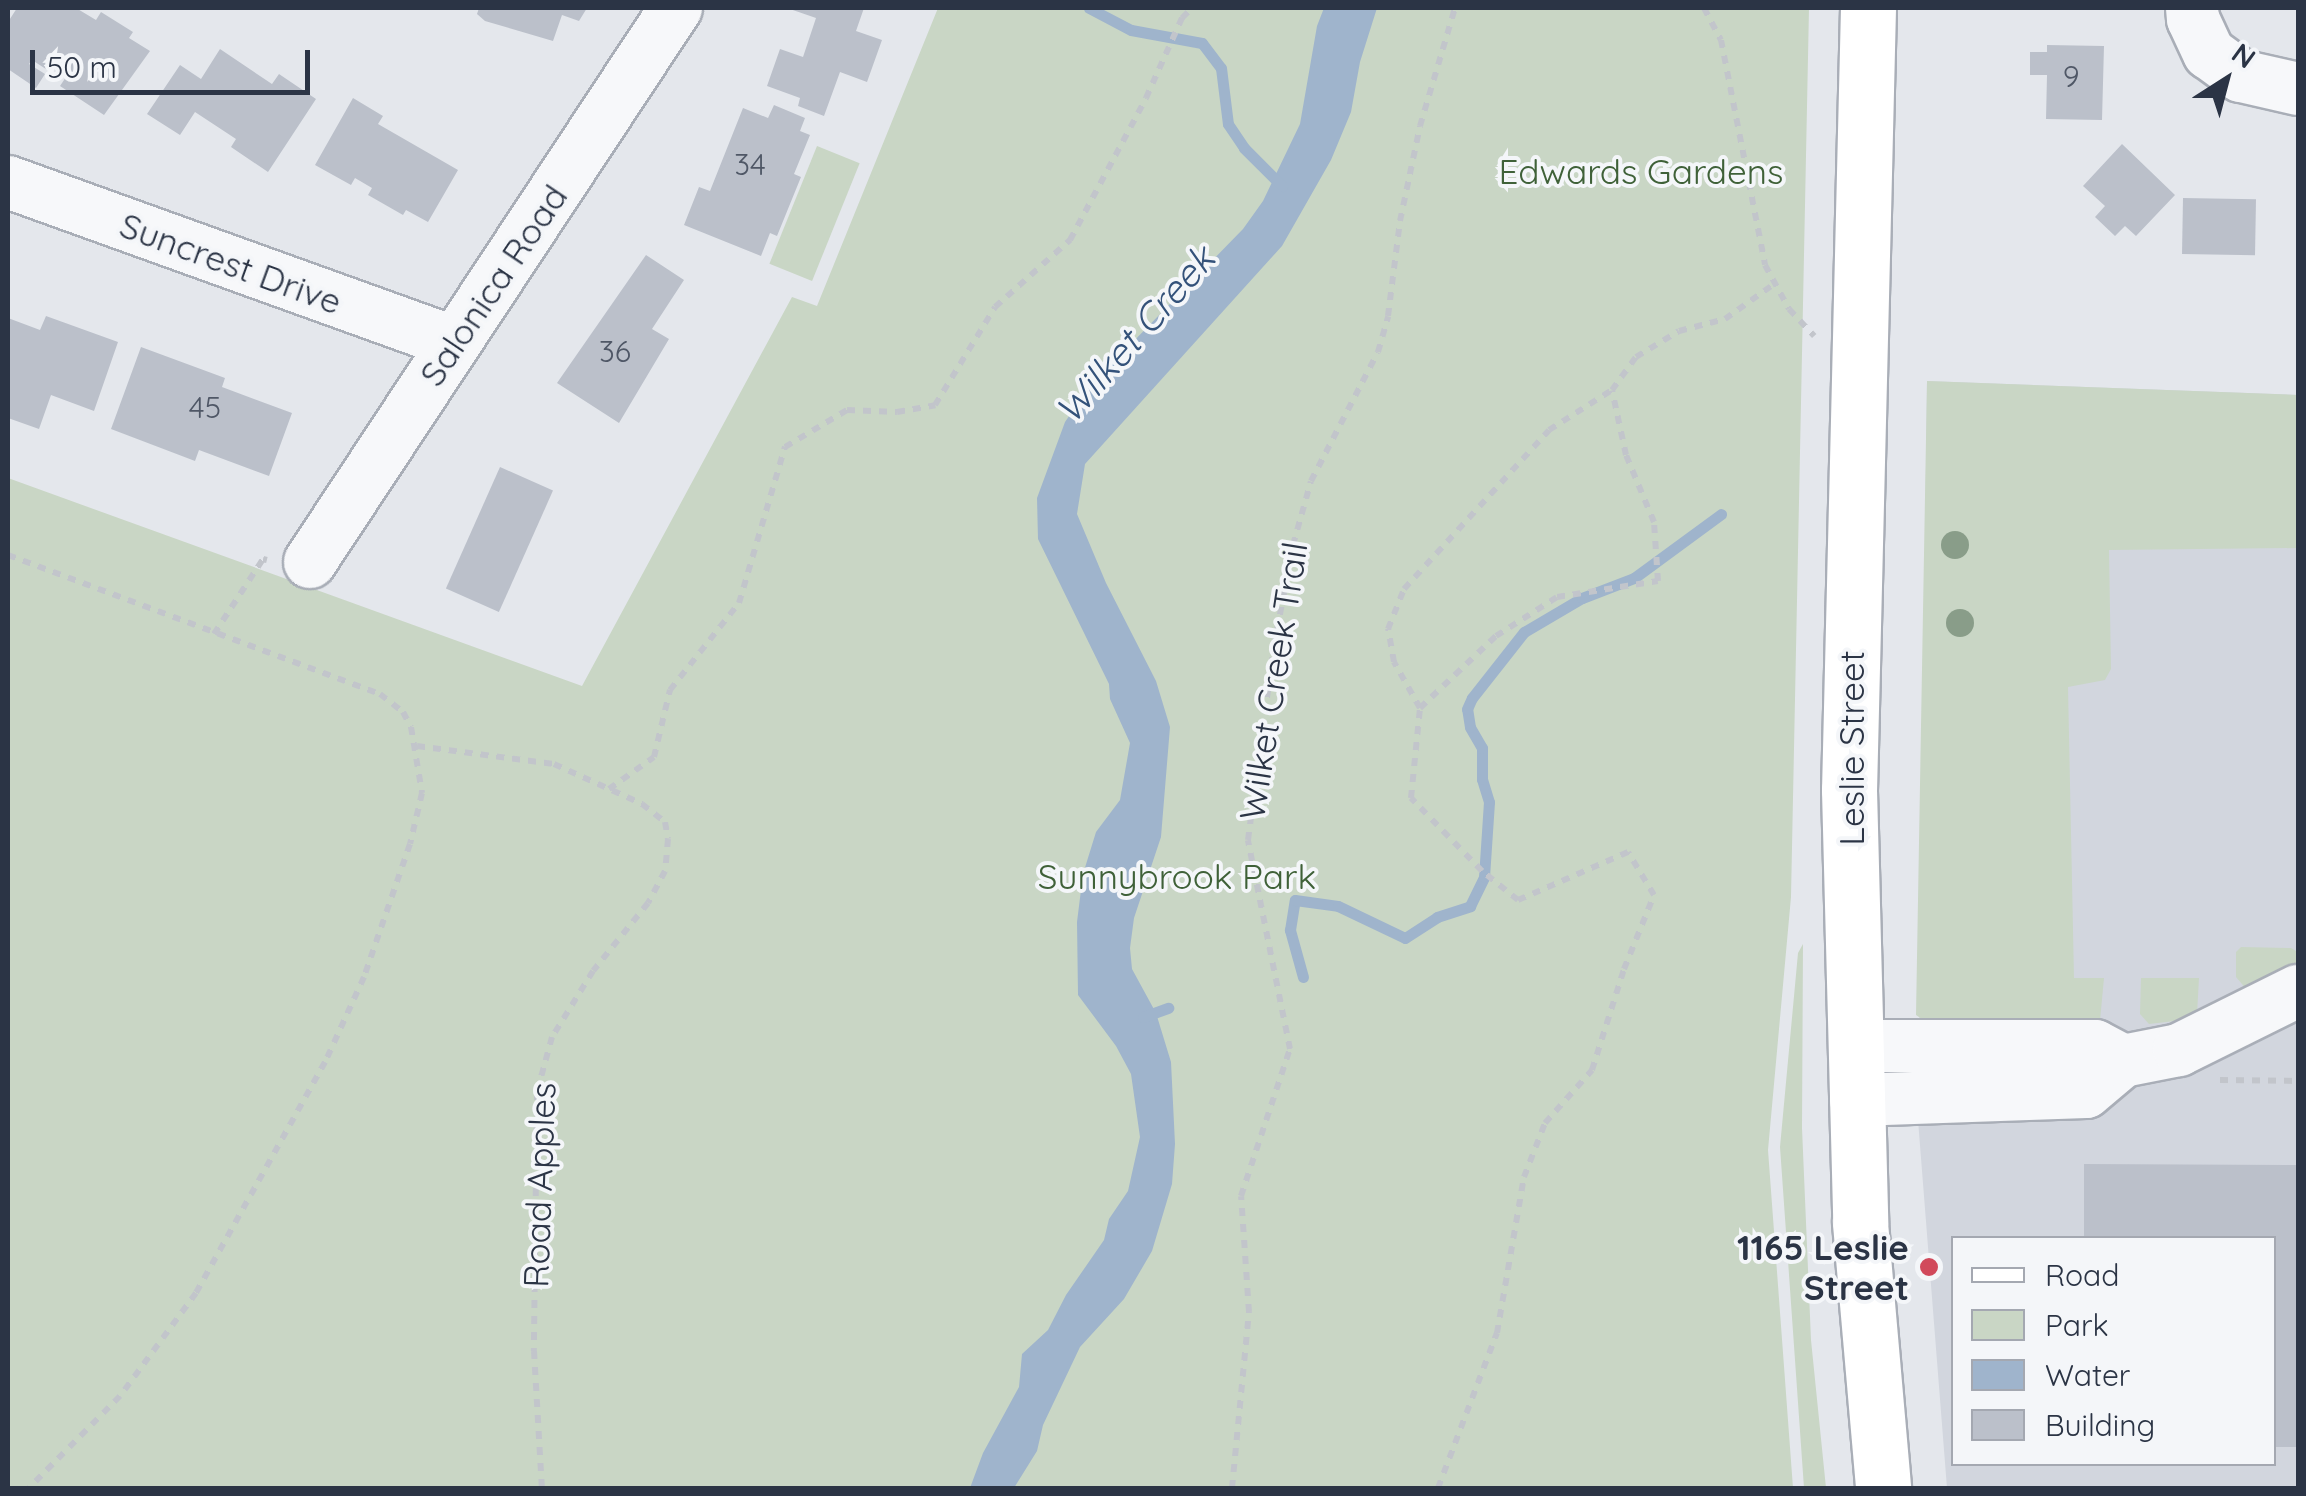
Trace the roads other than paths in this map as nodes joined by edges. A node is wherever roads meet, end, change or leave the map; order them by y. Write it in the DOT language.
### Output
graph roads {
  1 [pos="676,8"];
  2 [pos="1868,8"];
  3 [pos="2192,8"];
  4 [pos="2298,89"];
  5 [pos="8,182"];
  6 [pos="454,343"];
  7 [pos="294,556"];
  8 [pos="2298,991"];
  9 [pos="1855,1046"];
  10 [pos="2123,1062"];
  11 [pos="1856,1100"];
  12 [pos="1884,1488"];
  1 -- 6 [label="street, Salonica Road"];
  2 -- 9 [label="main road, Leslie Street"];
  3 -- 4 [label="street"];
  5 -- 6 [label="street, Suncrest Drive"];
  6 -- 7 [label="street, Salonica Road"];
  8 -- 10 [label="street"];
  9 -- 10 [label="street"];
  9 -- 11 [label="main road, Leslie Street"];
  10 -- 11 [label="street"];
  11 -- 12 [label="main road, Leslie Street"];
}
